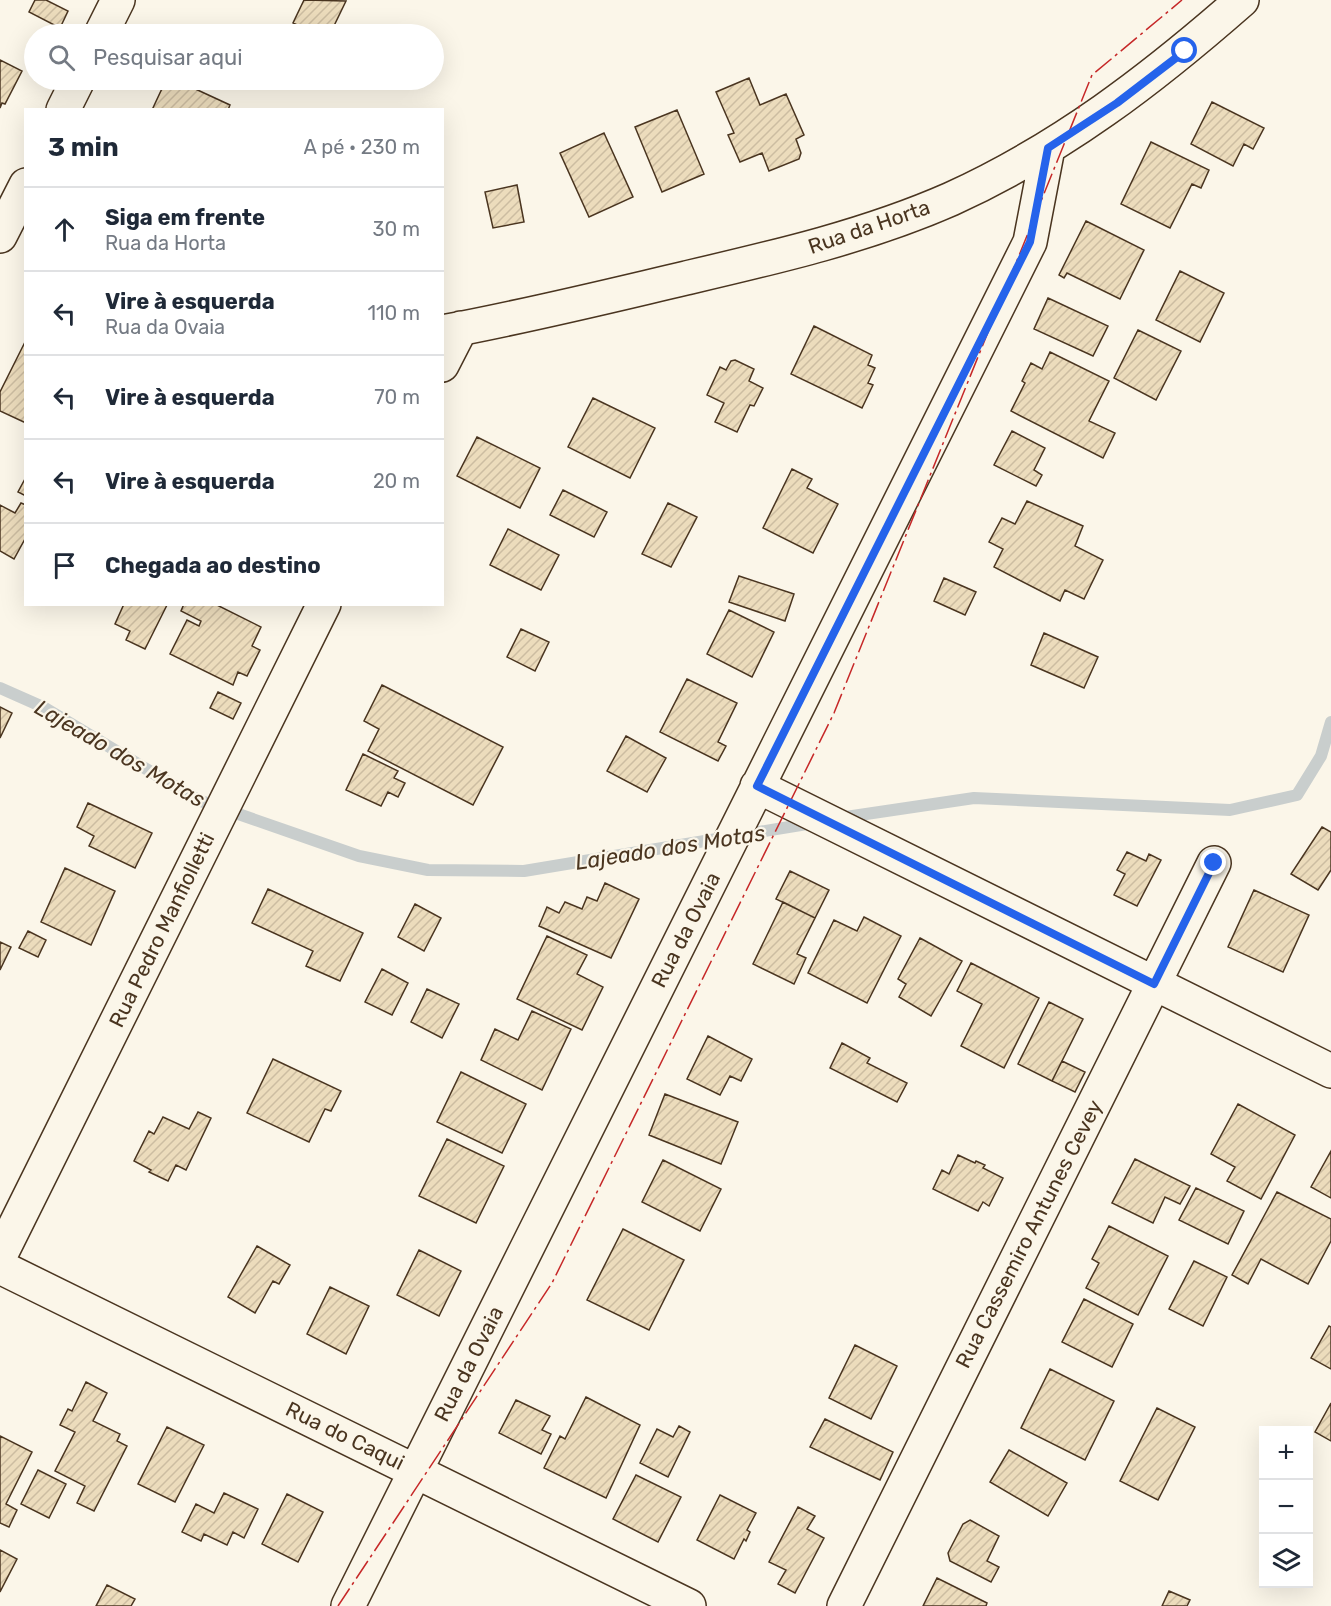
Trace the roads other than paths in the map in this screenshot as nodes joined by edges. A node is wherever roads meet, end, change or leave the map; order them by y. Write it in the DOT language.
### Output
graph roads {
  1 [pos="118,0"];
  2 [pos="1242,0"];
  3 [pos="106,24"];
  4 [pos="73,90"];
  5 [pos="64,108"];
  6 [pos="1048,148"];
  7 [pos="24,189"];
  8 [pos="0,235"];
  9 [pos="24,246"];
  10 [pos="452,330"];
  11 [pos="444,358"];
  12 [pos="323,606"];
  13 [pos="753,796"];
  14 [pos="1214,863"];
  15 [pos="1154,984"];
  16 [pos="1331,1071"];
  17 [pos="0,1256"];
  18 [pos="0,1267"];
  19 [pos="415,1471"];
  20 [pos="348,1606"];
  21 [pos="689,1606"];
  22 [pos="844,1606"];
  1 -- 3 [label="street"];
  2 -- 6 [label="street, Rua da Horta"];
  4 -- 5 [label="street"];
  6 -- 10 [label="street, Rua da Horta"];
  6 -- 13 [label="street, Rua da Ovaia"];
  7 -- 8 [label="street"];
  8 -- 9 [label="street"];
  10 -- 11 [label="street"];
  12 -- 17 [label="street, Rua Pedro Manfiolletti"];
  13 -- 15 [label="street"];
  13 -- 19 [label="street, Rua da Ovaia"];
  14 -- 15 [label="street, Rua Cassemiro Antunes Cevey"];
  15 -- 16 [label="street"];
  15 -- 22 [label="street, Rua Cassemiro Antunes Cevey"];
  18 -- 19 [label="street, Rua do Caqui"];
  19 -- 20 [label="street, Rua da Ovaia"];
  19 -- 21 [label="street, Rua do Caqui"];
}
